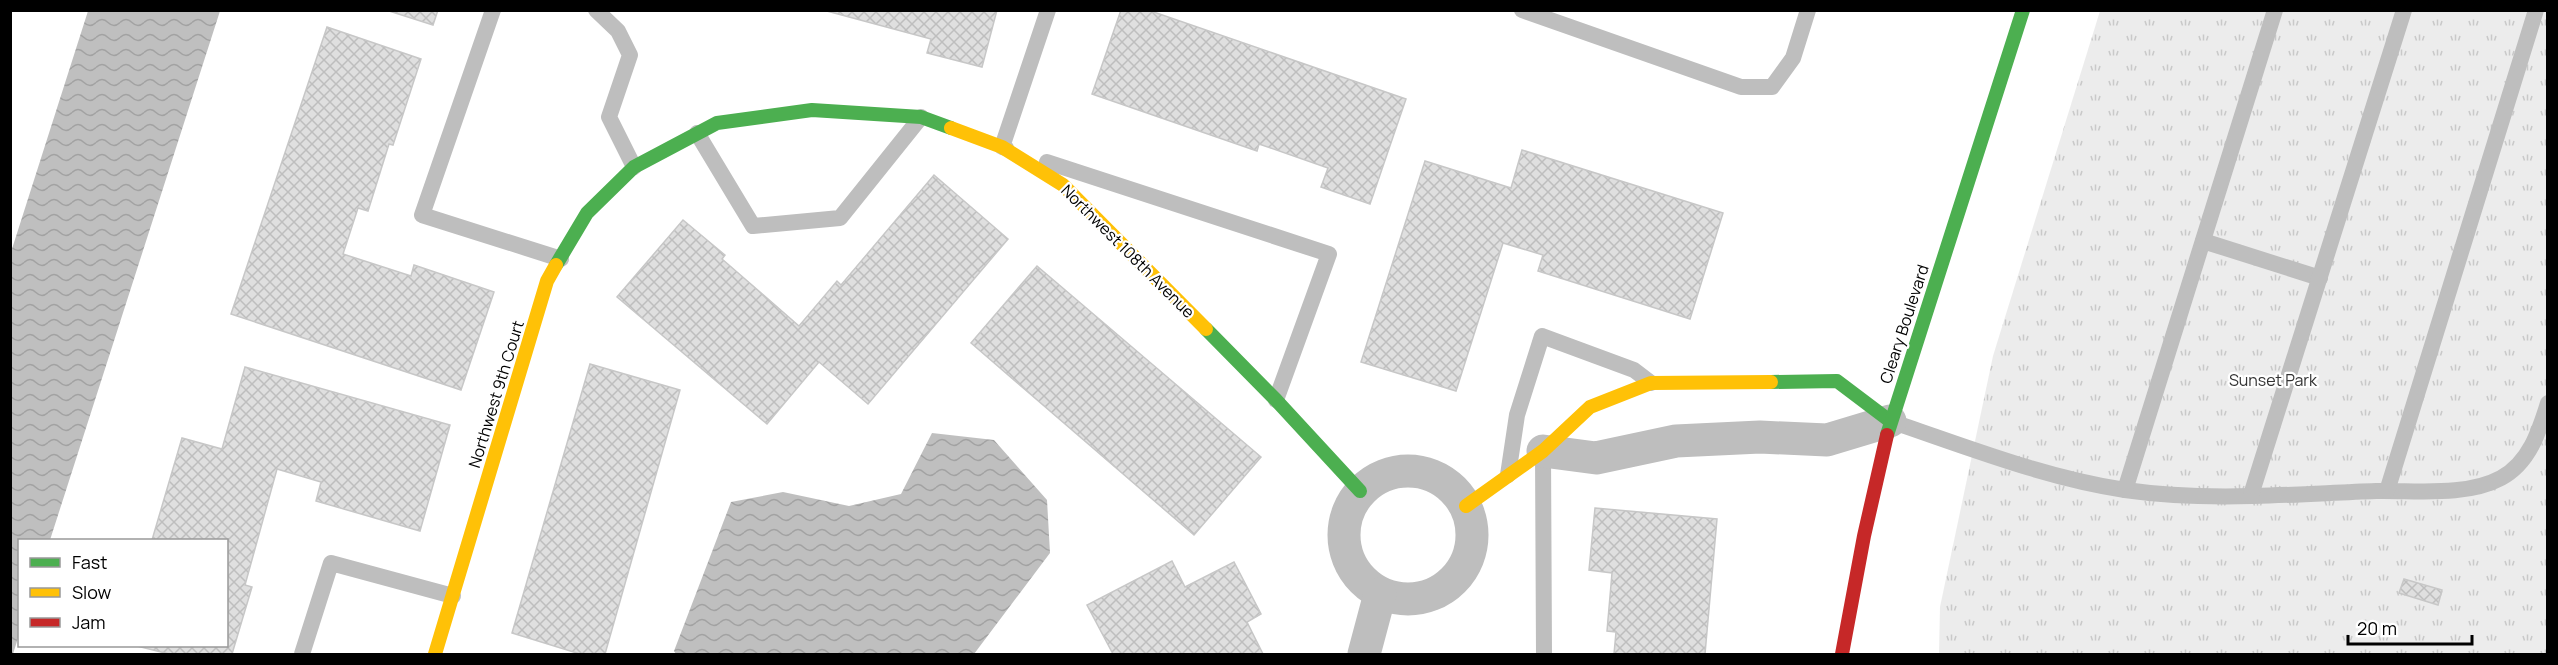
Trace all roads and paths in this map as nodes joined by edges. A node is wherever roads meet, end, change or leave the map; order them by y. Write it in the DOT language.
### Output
graph roads {
  1 [pos="493,10"];
  2 [pos="596,10"];
  3 [pos="1048,10"];
  4 [pos="1522,10"];
  5 [pos="1808,10"];
  6 [pos="2023,10"];
  7 [pos="2275,10"];
  8 [pos="2404,10"];
  9 [pos="2536,10"];
  10 [pos="921,117"];
  11 [pos="698,134"];
  12 [pos="1002,147"];
  13 [pos="634,167"];
  14 [pos="2203,241"];
  15 [pos="561,259"];
  16 [pos="2320,278"];
  17 [pos="1651,383"];
  18 [pos="1276,400"];
  19 [pos="2547,404"];
  20 [pos="1890,422"];
  21 [pos="1543,451"];
  22 [pos="1508,476"];
  23 [pos="2125,490"];
  24 [pos="1360,491"];
  25 [pos="2387,491"];
  26 [pos="2251,495"];
  27 [pos="1466,506"];
  28 [pos="1380,594"];
  29 [pos="453,596"];
  30 [pos="302,654"];
  31 [pos="435,654"];
  32 [pos="1365,654"];
  33 [pos="1544,654"];
  34 [pos="1842,654"];
  1 -- 15 [label="lane"];
  2 -- 13 [label="lane"];
  3 -- 12 [label="lane"];
  4 -- 5 [label="lane"];
  6 -- 20 [label="street, Cleary Boulevard"];
  7 -- 14 [label="lane"];
  8 -- 16 [label="lane"];
  9 -- 25 [label="lane"];
  10 -- 11 [label="street, Northwest 108th Avenue"];
  10 -- 11 [label="lane"];
  10 -- 12 [label="street, Northwest 108th Avenue"];
  11 -- 13 [label="street, Northwest 108th Avenue"];
  12 -- 18 [label="street, Northwest 108th Avenue"];
  12 -- 18 [label="lane"];
  13 -- 15 [label="street, Northwest 9th Court"];
  14 -- 16 [label="lane"];
  14 -- 23 [label="lane"];
  15 -- 29 [label="street, Northwest 9th Court"];
  16 -- 26 [label="lane"];
  17 -- 20 [label="street"];
  17 -- 21 [label="street"];
  17 -- 22 [label="lane"];
  18 -- 24 [label="street, Northwest 108th Avenue"];
  19 -- 25 [label="lane"];
  20 -- 21 [label="street"];
  20 -- 23 [label="lane"];
  20 -- 34 [label="street, Cleary Boulevard"];
  21 -- 22 [label="street"];
  21 -- 33 [label="lane"];
  22 -- 27 [label="street"];
  23 -- 26 [label="lane"];
  24 -- 27 [label="street"];
  24 -- 28 [label="street"];
  25 -- 26 [label="lane"];
  27 -- 28 [label="street"];
  28 -- 32 [label="street"];
  29 -- 30 [label="lane"];
  29 -- 31 [label="street, Northwest 9th Court"];
}
